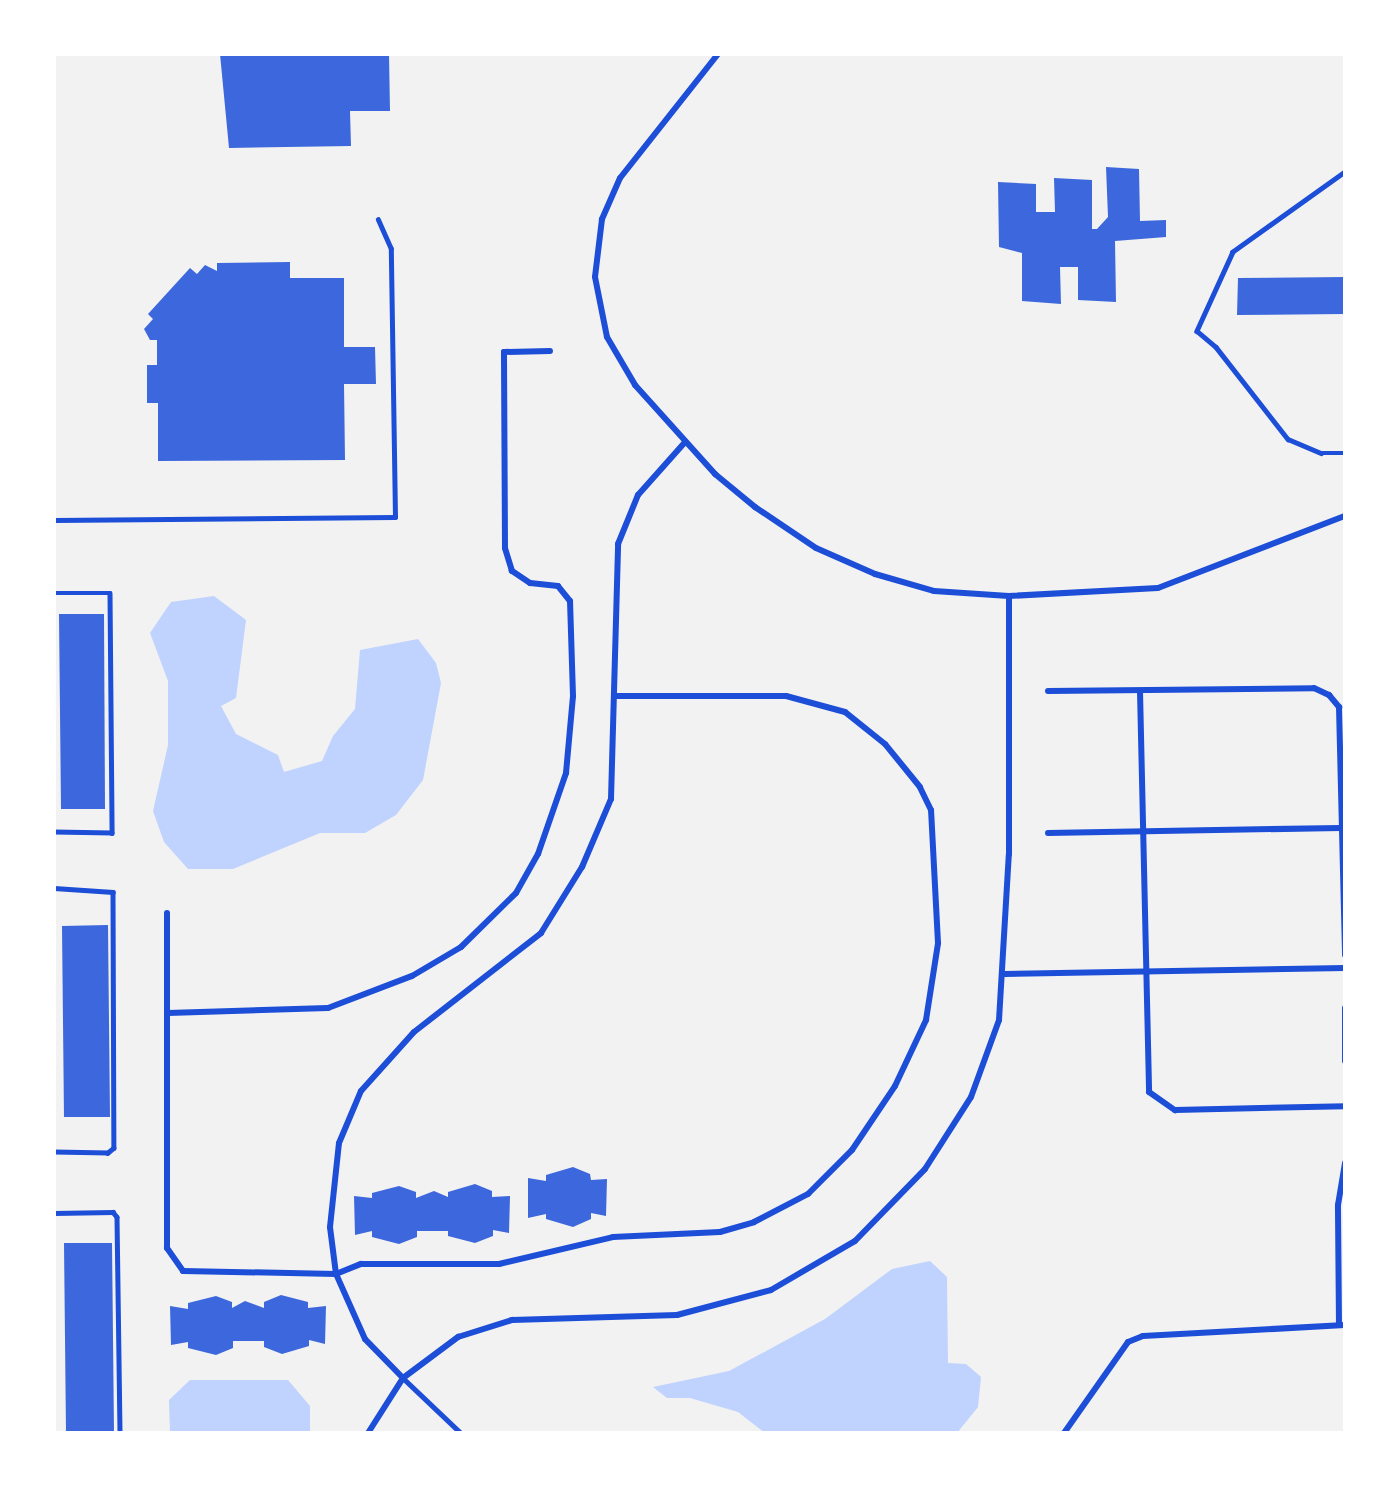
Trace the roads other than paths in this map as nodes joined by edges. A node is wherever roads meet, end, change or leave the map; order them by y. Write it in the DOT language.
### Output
graph roads {
  1 [pos="718,54"];
  2 [pos="1345,172"];
  3 [pos="378,220"];
  4 [pos="549,351"];
  5 [pos="685,442"];
  6 [pos="1345,453"];
  7 [pos="1345,516"];
  8 [pos="54,520"];
  9 [pos="54,593"];
  10 [pos="1009,596"];
  11 [pos="1140,691"];
  12 [pos="1048,692"];
  13 [pos="616,696"];
  14 [pos="1342,758"];
  15 [pos="1341,828"];
  16 [pos="1145,829"];
  17 [pos="54,832"];
  18 [pos="1048,833"];
  19 [pos="54,888"];
  20 [pos="1344,896"];
  21 [pos="167,913"];
  22 [pos="1345,955"];
  23 [pos="1345,968"];
  24 [pos="1145,972"];
  25 [pos="1005,974"];
  26 [pos="1345,1008"];
  27 [pos="168,1013"];
  28 [pos="1345,1039"];
  29 [pos="1345,1061"];
  30 [pos="1345,1106"];
  31 [pos="54,1152"];
  32 [pos="1345,1163"];
  33 [pos="1344,1180"];
  34 [pos="54,1213"];
  35 [pos="336,1274"];
  36 [pos="1342,1324"];
  37 [pos="403,1378"];
  38 [pos="120,1433"];
  39 [pos="368,1433"];
  40 [pos="461,1433"];
  41 [pos="1064,1433"];
  1 -- 5 [label="street"];
  2 -- 6 [label="lane"];
  3 -- 8 [label="lane"];
  4 -- 27 [label="street"];
  5 -- 10 [label="street"];
  5 -- 13 [label="street"];
  7 -- 10 [label="street"];
  9 -- 17 [label="lane"];
  10 -- 25 [label="street"];
  11 -- 12 [label="street"];
  11 -- 14 [label="street"];
  11 -- 16 [label="street"];
  13 -- 35 [label="street"];
  13 -- 35 [label="street"];
  14 -- 15 [label="street"];
  15 -- 16 [label="street"];
  15 -- 20 [label="street"];
  16 -- 18 [label="street"];
  16 -- 24 [label="street"];
  19 -- 31 [label="lane"];
  20 -- 22 [label="street"];
  21 -- 27 [label="street"];
  23 -- 24 [label="street"];
  24 -- 25 [label="street"];
  24 -- 30 [label="street"];
  25 -- 37 [label="street"];
  26 -- 28 [label="street"];
  27 -- 35 [label="street"];
  28 -- 29 [label="street"];
  32 -- 33 [label="street"];
  33 -- 36 [label="street"];
  34 -- 38 [label="lane"];
  35 -- 37 [label="street"];
  36 -- 41 [label="street"];
  37 -- 39 [label="street"];
  37 -- 40 [label="lane"];
}
